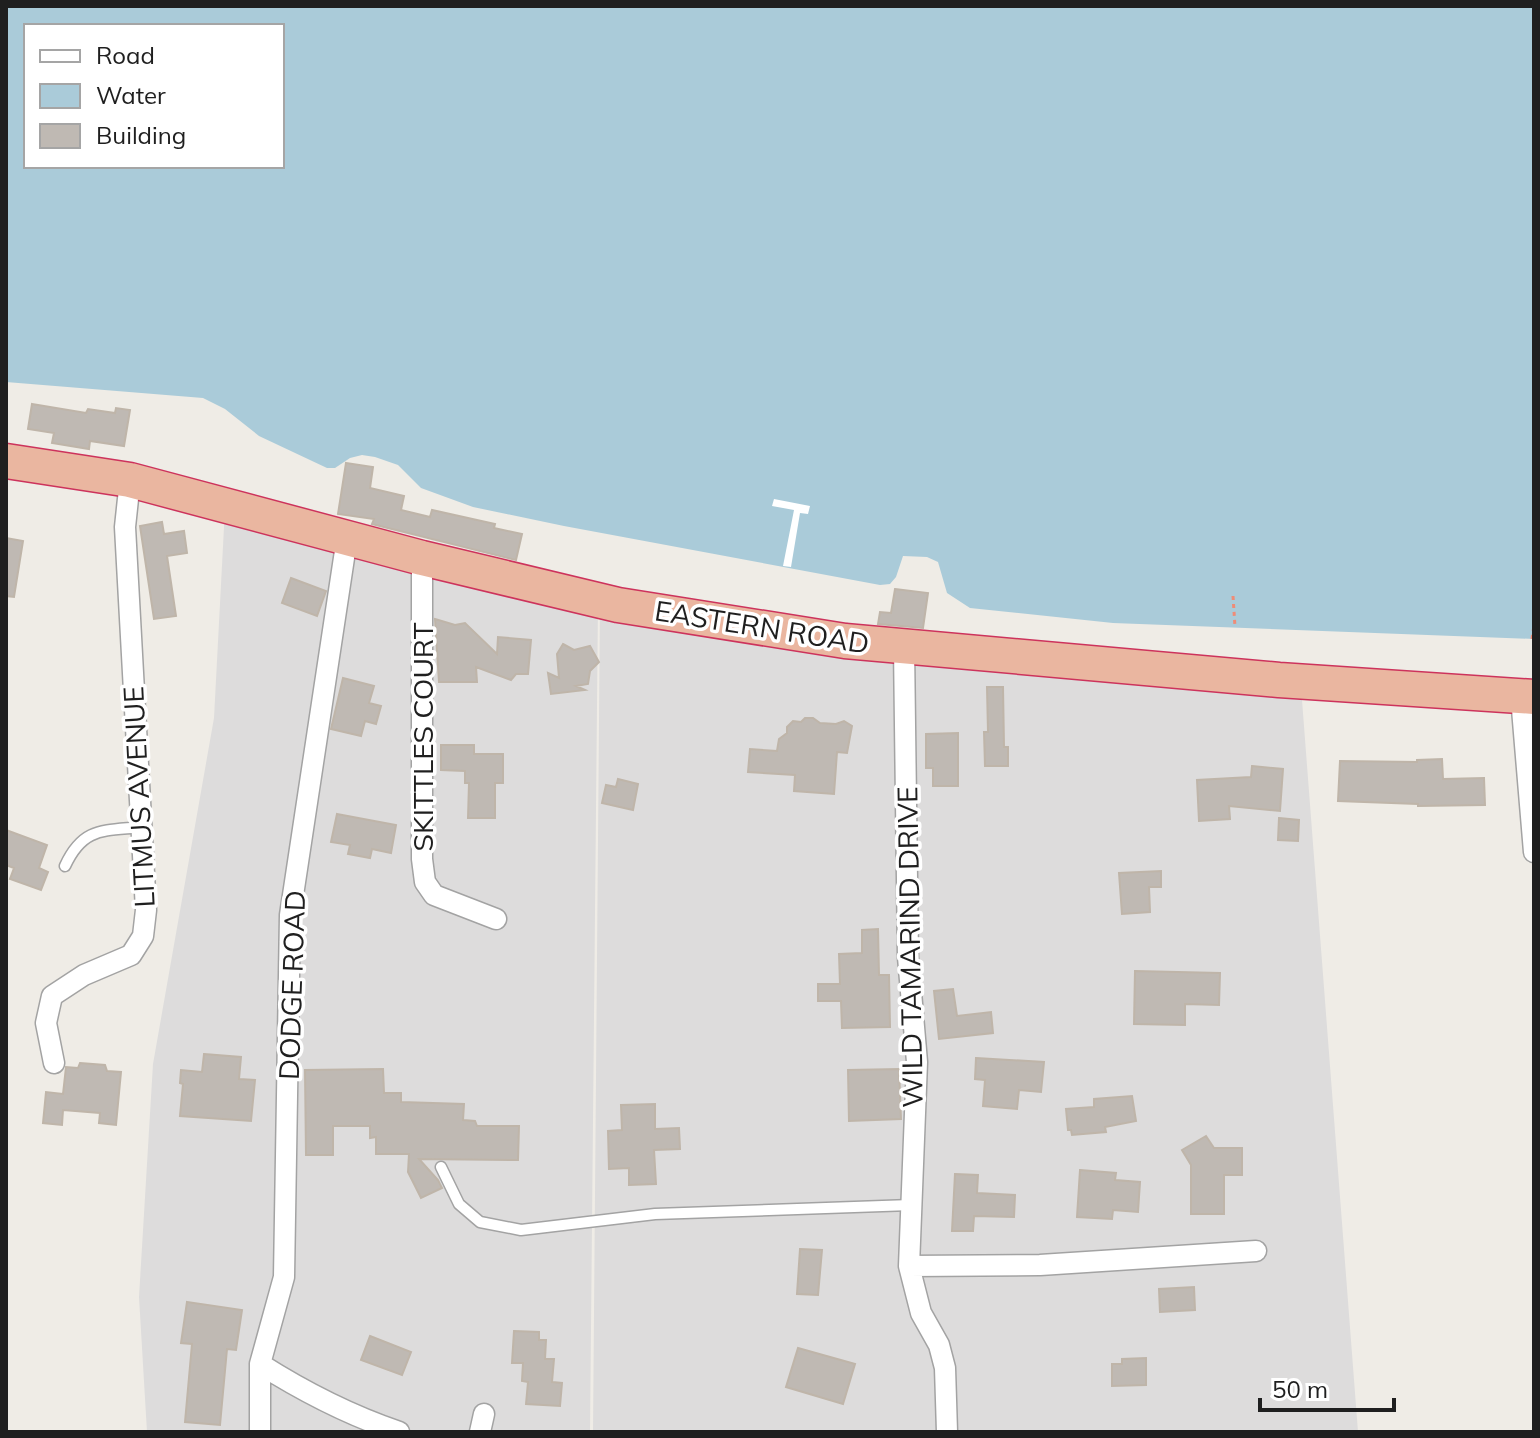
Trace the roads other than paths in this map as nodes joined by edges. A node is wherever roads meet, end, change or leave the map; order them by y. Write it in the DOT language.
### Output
graph roads {
  1 [pos="6,461"];
  2 [pos="130,480"];
  3 [pos="347,538"];
  4 [pos="422,558"];
  5 [pos="904,647"];
  6 [pos="1528,697"];
  7 [pos="141,827"];
  8 [pos="1534,852"];
  9 [pos="65,866"];
  10 [pos="496,919"];
  11 [pos="54,1063"];
  12 [pos="441,1167"];
  13 [pos="911,1205"];
  14 [pos="1256,1251"];
  15 [pos="909,1266"];
  16 [pos="260,1364"];
  17 [pos="260,1432"];
  18 [pos="399,1432"];
  19 [pos="947,1432"];
  1 -- 2 [label="highway, EASTERN ROAD"];
  2 -- 3 [label="highway, EASTERN ROAD"];
  2 -- 7 [label="street, LITMUS AVENUE"];
  3 -- 4 [label="highway, EASTERN ROAD"];
  3 -- 16 [label="street, DODGE ROAD"];
  4 -- 5 [label="highway, EASTERN ROAD"];
  4 -- 10 [label="street, SKITTLES COURT"];
  5 -- 6 [label="highway, EASTERN ROAD"];
  5 -- 13 [label="street, WILD TAMARIND DRIVE"];
  6 -- 8 [label="street"];
  7 -- 9 [label="lane"];
  7 -- 11 [label="street, LITMUS AVENUE"];
  12 -- 13 [label="lane"];
  13 -- 15 [label="street, WILD TAMARIND DRIVE"];
  14 -- 15 [label="street"];
  15 -- 19 [label="street, WILD TAMARIND DRIVE"];
  16 -- 17 [label="street, DODGE ROAD"];
  16 -- 18 [label="street"];
}
